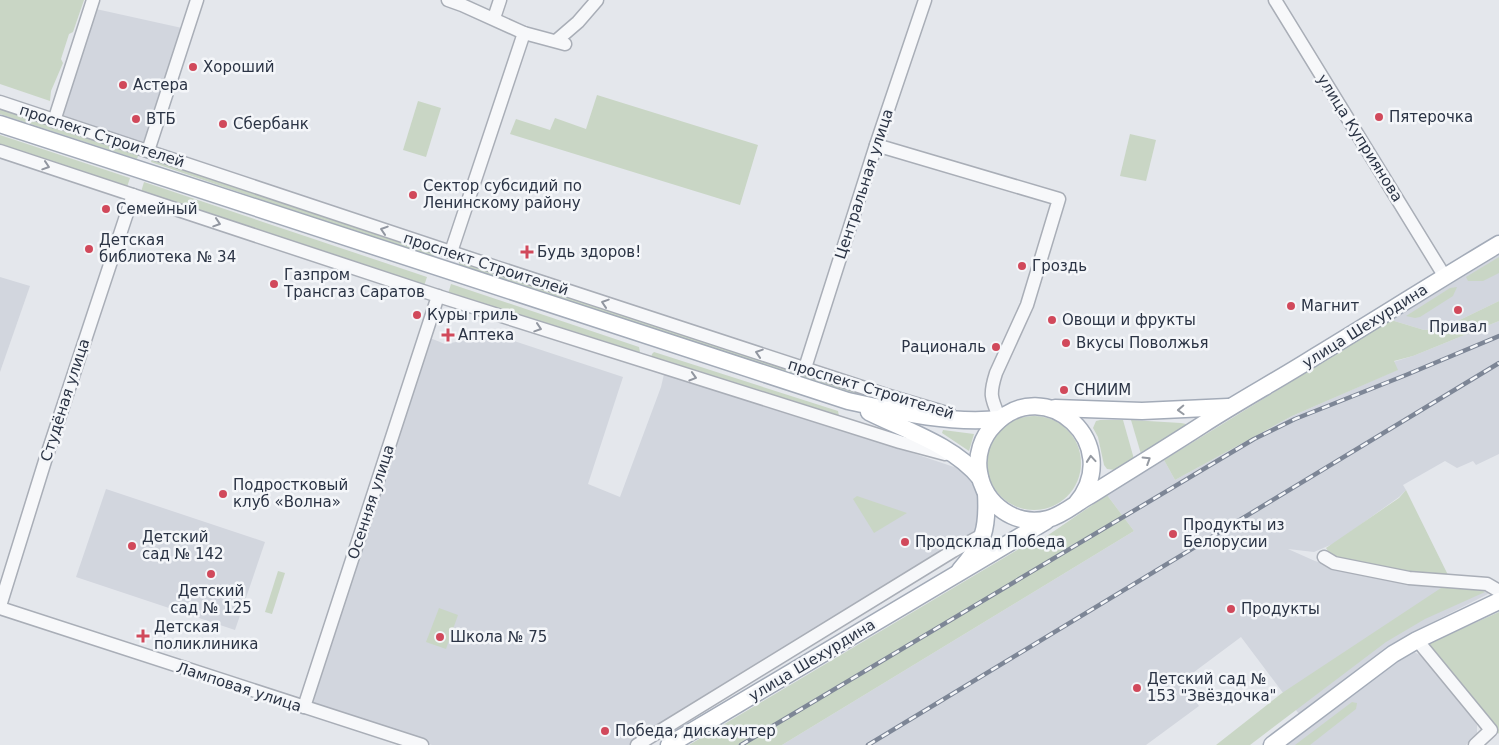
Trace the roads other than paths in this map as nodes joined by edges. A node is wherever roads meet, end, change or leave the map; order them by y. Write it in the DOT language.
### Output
graph roads {
  1 [pos="93,0"];
  2 [pos="197,0"];
  3 [pos="448,0"];
  4 [pos="500,0"];
  5 [pos="597,0"];
  6 [pos="925,0"];
  7 [pos="1275,0"];
  8 [pos="494,18"];
  9 [pos="524,33"];
  10 [pos="0,102"];
  11 [pos="54,120"];
  12 [pos="0,124"];
  13 [pos="876,145"];
  14 [pos="0,151"];
  15 [pos="148,151"];
  16 [pos="133,195"];
  17 [pos="1499,244"];
  18 [pos="451,252"];
  19 [pos="1445,277"];
  20 [pos="438,296"];
  21 [pos="805,368"];
  22 [pos="848,402"];
  23 [pos="1230,407"];
  24 [pos="1051,408"];
  25 [pos="1000,419"];
  26 [pos="974,421"];
  27 [pos="956,457"];
  28 [pos="983,485"];
  29 [pos="1076,504"];
  30 [pos="1050,519"];
  31 [pos="984,534"];
  32 [pos="1324,557"];
  33 [pos="955,576"];
  34 [pos="1499,591"];
  35 [pos="1499,601"];
  36 [pos="0,607"];
  37 [pos="1417,640"];
  38 [pos="304,708"];
  39 [pos="1495,735"];
  40 [pos="422,745"];
  41 [pos="636,745"];
  42 [pos="668,745"];
  43 [pos="1272,745"];
  44 [pos="1475,745"];
  1 -- 11 [label="street"];
  2 -- 15 [label="street"];
  3 -- 8 [label="street"];
  4 -- 8 [label="street"];
  5 -- 9 [label="street"];
  6 -- 13 [label="street, Центральная улица"];
  7 -- 19 [label="street, улица Куприянова"];
  8 -- 9 [label="street"];
  9 -- 18 [label="street"];
  10 -- 11 [label="street, проспект Строителей"];
  11 -- 15 [label="street, проспект Строителей"];
  12 -- 22 [label="main road, проспект Строителей"];
  13 -- 21 [label="street, Центральная улица"];
  13 -- 25 [label="street"];
  14 -- 16 [label="street, проспект Строителей, one-way"];
  18 -- 15 [label="street, проспект Строителей, one-way"];
  16 -- 20 [label="street, проспект Строителей, one-way"];
  16 -- 36 [label="street, Студёная улица"];
  17 -- 19 [label="main road, улица Шехурдина"];
  21 -- 18 [label="street, проспект Строителей, one-way"];
  19 -- 23 [label="main road, улица Шехурдина"];
  20 -- 27 [label="street, проспект Строителей, one-way"];
  20 -- 38 [label="street, Осенняя улица"];
  21 -- 26 [label="street, проспект Строителей"];
  22 -- 26 [label="main road, проспект Строителей"];
  22 -- 27 [label="main road, проспект Строителей"];
  23 -- 24 [label="main road, улица Шехурдина, one-way"];
  29 -- 23 [label="main road, улица Шехурдина, one-way"];
  24 -- 25 [label="main road"];
  29 -- 24 [label="main road, one-way"];
  25 -- 26 [label="main road, проспект Строителей"];
  25 -- 28 [label="main road"];
  27 -- 28 [label="main road, проспект Строителей"];
  28 -- 30 [label="main road"];
  28 -- 31 [label="main road, улица Шехурдина"];
  29 -- 30 [label="main road"];
  30 -- 33 [label="main road, улица Шехурдина"];
  31 -- 33 [label="main road, улица Шехурдина"];
  31 -- 41 [label="street"];
  32 -- 34 [label="street"];
  33 -- 42 [label="main road, улица Шехурдина"];
  35 -- 37 [label="main road"];
  36 -- 38 [label="street, Ламповая улица"];
  37 -- 39 [label="street"];
  37 -- 43 [label="main road"];
  38 -- 40 [label="street, Ламповая улица"];
  39 -- 44 [label="street"];
}
